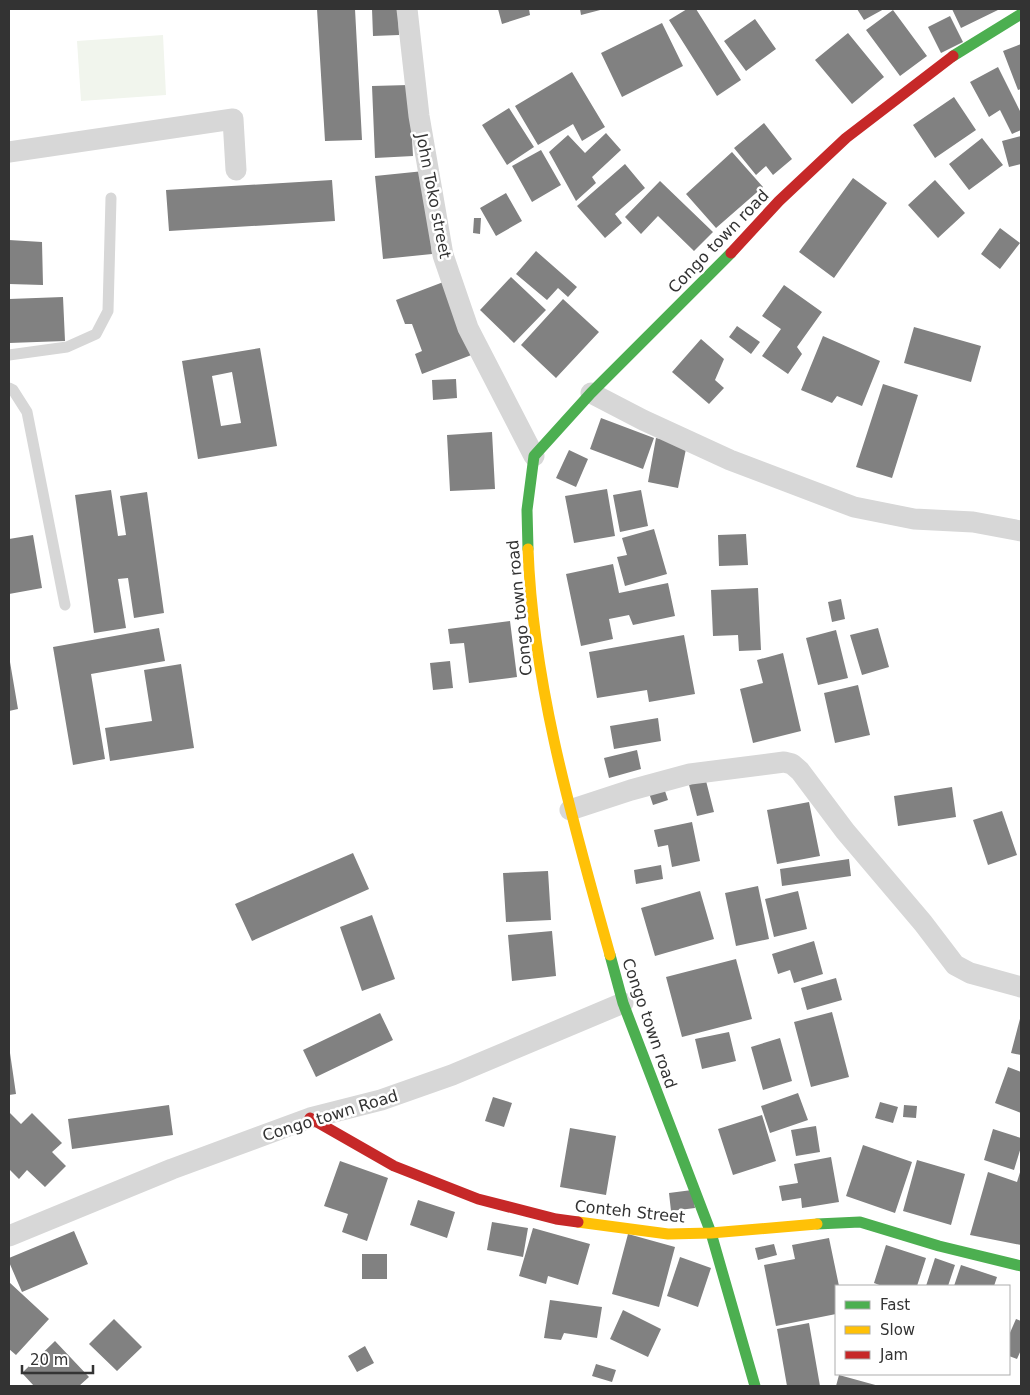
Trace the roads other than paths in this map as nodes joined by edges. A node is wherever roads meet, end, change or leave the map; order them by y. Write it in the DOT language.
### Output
graph roads {
  1 [pos="407,9"];
  2 [pos="1021,14"];
  3 [pos="9,152"];
  4 [pos="236,170"];
  5 [pos="111,198"];
  6 [pos="9,355"];
  7 [pos="9,388"];
  8 [pos="591,393"];
  9 [pos="534,456"];
  10 [pos="1021,531"];
  11 [pos="65,605"];
  12 [pos="570,810"];
  13 [pos="1021,987"];
  14 [pos="623,1003"];
  15 [pos="310,1118"];
  16 [pos="710,1233"];
  17 [pos="9,1236"];
  18 [pos="1021,1266"];
  19 [pos="755,1386"];
  1 -- 9 [label="street, John Toko street"];
  2 -- 8 [label="street, Congo town road"];
  3 -- 4 [label="street"];
  5 -- 6 [label="lane"];
  7 -- 11 [label="lane"];
  8 -- 9 [label="street, Congo town road"];
  8 -- 10 [label="street"];
  9 -- 12 [label="street, Congo town road"];
  12 -- 13 [label="street"];
  12 -- 14 [label="street, Congo town road"];
  14 -- 15 [label="street, Congo town Road"];
  14 -- 16 [label="street, Congo town road"];
  15 -- 16 [label="street, Conteh Street"];
  15 -- 17 [label="street, Congo town Road"];
  16 -- 18 [label="street, Conteh Street"];
  16 -- 19 [label="street, Congo town road"];
}
